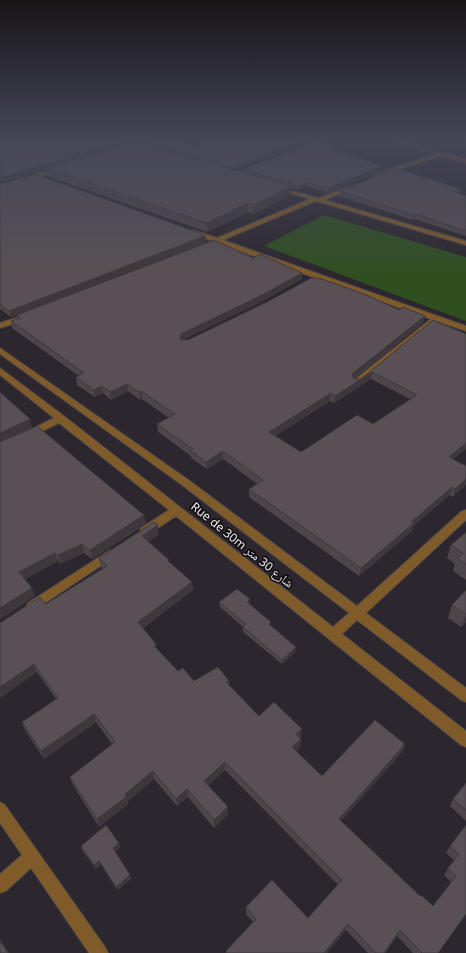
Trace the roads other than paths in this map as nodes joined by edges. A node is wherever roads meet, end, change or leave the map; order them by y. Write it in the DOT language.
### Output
graph roads {
  1 [pos="270,185"];
  2 [pos="355,185"];
  3 [pos="318,199"];
  4 [pos="188,230"];
  5 [pos="217,241"];
  6 [pos="466,243"];
  7 [pos="203,246"];
  8 [pos="29,315"];
  9 [pos="437,318"];
  10 [pos="0,326"];
  11 [pos="466,329"];
  12 [pos="0,350"];
  13 [pos="0,371"];
  14 [pos="356,384"];
  15 [pos="61,418"];
  16 [pos="20,438"];
  17 [pos="177,510"];
  18 [pos="466,514"];
  19 [pos="138,536"];
  20 [pos="118,549"];
  21 [pos="357,613"];
  22 [pos="20,614"];
  23 [pos="333,635"];
  24 [pos="466,696"];
  25 [pos="466,740"];
  26 [pos="0,810"];
  27 [pos="32,857"];
  28 [pos="0,885"];
  29 [pos="99,953"];
  1 -- 3 [label="street"];
  2 -- 3 [label="street"];
  3 -- 5 [label="street"];
  3 -- 6 [label="street"];
  4 -- 5 [label="street"];
  5 -- 7 [label="street"];
  5 -- 9 [label="street"];
  8 -- 10 [label="street"];
  9 -- 11 [label="street"];
  9 -- 14 [label="street"];
  12 -- 21 [label="street, Rue de 30m شارع 30 متر"];
  13 -- 15 [label="street, Rue de 30m شارع 30 متر"];
  15 -- 16 [label="street"];
  15 -- 17 [label="street, Rue de 30m شارع 30 متر"];
  17 -- 19 [label="street"];
  17 -- 23 [label="street, Rue de 30m شارع 30 متر"];
  18 -- 21 [label="street"];
  20 -- 22 [label="street"];
  21 -- 23 [label="street"];
  21 -- 24 [label="street, Rue de 30m شارع 30 متر"];
  23 -- 25 [label="street, Rue de 30m شارع 30 متر"];
  26 -- 27 [label="street"];
  27 -- 28 [label="street"];
  27 -- 29 [label="street"];
}
